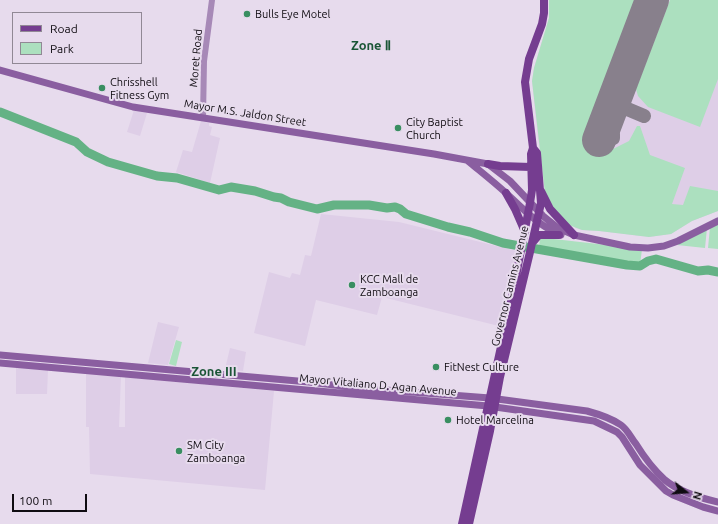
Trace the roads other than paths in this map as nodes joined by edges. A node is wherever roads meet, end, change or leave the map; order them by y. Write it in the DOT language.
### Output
graph roads {
  1 [pos="212,0"];
  2 [pos="544,0"];
  3 [pos="0,70"];
  4 [pos="203,118"];
  5 [pos="533,148"];
  6 [pos="466,159"];
  7 [pos="488,164"];
  8 [pos="531,167"];
  9 [pos="540,188"];
  10 [pos="506,193"];
  11 [pos="530,203"];
  12 [pos="528,213"];
  13 [pos="538,216"];
  14 [pos="718,220"];
  15 [pos="559,235"];
  16 [pos="574,235"];
  17 [pos="524,236"];
  18 [pos="533,242"];
  19 [pos="0,355"];
  20 [pos="0,362"];
  21 [pos="133,366"];
  22 [pos="132,375"];
  23 [pos="309,382"];
  24 [pos="308,390"];
  25 [pos="492,402"];
  26 [pos="675,487"];
  27 [pos="673,495"];
  28 [pos="695,495"];
  29 [pos="718,502"];
  30 [pos="692,503"];
  31 [pos="718,511"];
  32 [pos="462,524"];
  33 [pos="469,524"];
  1 -- 4 [label="street, Moret Road"];
  2 -- 5 [label="main road, Governor Camins Avenue"];
  3 -- 4 [label="main road, Mayor M.S. Jaldon Street"];
  4 -- 6 [label="main road, Mayor M.S. Jaldon Street"];
  5 -- 8 [label="main road, Governor Camins Avenue"];
  5 -- 9 [label="main road, Governor Camins Avenue"];
  6 -- 7 [label="main road, Mayor M.S. Jaldon Street"];
  6 -- 10 [label="main road, Mayor M.S. Jaldon Street"];
  7 -- 8 [label="main road"];
  7 -- 11 [label="main road, Mayor M.S. Jaldon Street"];
  8 -- 11 [label="main road, Governor Camins Avenue"];
  9 -- 13 [label="main road, Governor Camins Avenue"];
  9 -- 16 [label="main road"];
  10 -- 12 [label="main road, Mayor M.S. Jaldon Street"];
  10 -- 17 [label="main road"];
  11 -- 12 [label="main road, Governor Camins Avenue"];
  11 -- 13 [label="main road, Mayor M.S. Jaldon Street"];
  12 -- 13 [label="main road, Mayor M.S. Jaldon Street"];
  12 -- 17 [label="main road, Governor Camins Avenue"];
  13 -- 15 [label="main road, Mayor M.S. Jaldon Street"];
  13 -- 16 [label="main road, Mayor M.S. Jaldon Street"];
  13 -- 18 [label="main road, Governor Camins Avenue"];
  14 -- 16 [label="main road, Mayor M.S. Jaldon Street"];
  15 -- 16 [label="main road, Mayor M.S. Jaldon Street"];
  15 -- 18 [label="main road"];
  17 -- 25 [label="main road, Governor Camins Avenue"];
  18 -- 25 [label="main road, Governor Camins Avenue"];
  19 -- 21 [label="main road, Mayor Vitaliano D. Agan Avenue"];
  20 -- 22 [label="main road, Mayor Vitaliano D. Agan Avenue"];
  21 -- 22 [label="main road"];
  21 -- 23 [label="main road, Mayor Vitaliano D. Agan Avenue"];
  22 -- 24 [label="main road, Mayor Vitaliano D. Agan Avenue"];
  23 -- 24 [label="main road"];
  23 -- 25 [label="main road, Mayor Vitaliano D. Agan Avenue"];
  24 -- 25 [label="main road, Mayor Vitaliano D. Agan Avenue"];
  25 -- 26 [label="main road, Mayor Vitaliano D. Agan Avenue"];
  25 -- 27 [label="main road, Mayor Vitaliano D. Agan Avenue"];
  25 -- 32 [label="main road, Governor Camins Avenue"];
  25 -- 33 [label="main road, Governor Camins Avenue"];
  26 -- 27 [label="main road"];
  26 -- 28 [label="main road, Mayor Vitaliano D. Agan Avenue"];
  27 -- 30 [label="main road, Mayor Vitaliano D. Agan Avenue"];
  28 -- 29 [label="main road, Mayor Vitaliano D. Agan Avenue"];
  28 -- 30 [label="main road"];
  30 -- 31 [label="main road, Mayor Vitaliano D. Agan Avenue"];
}
